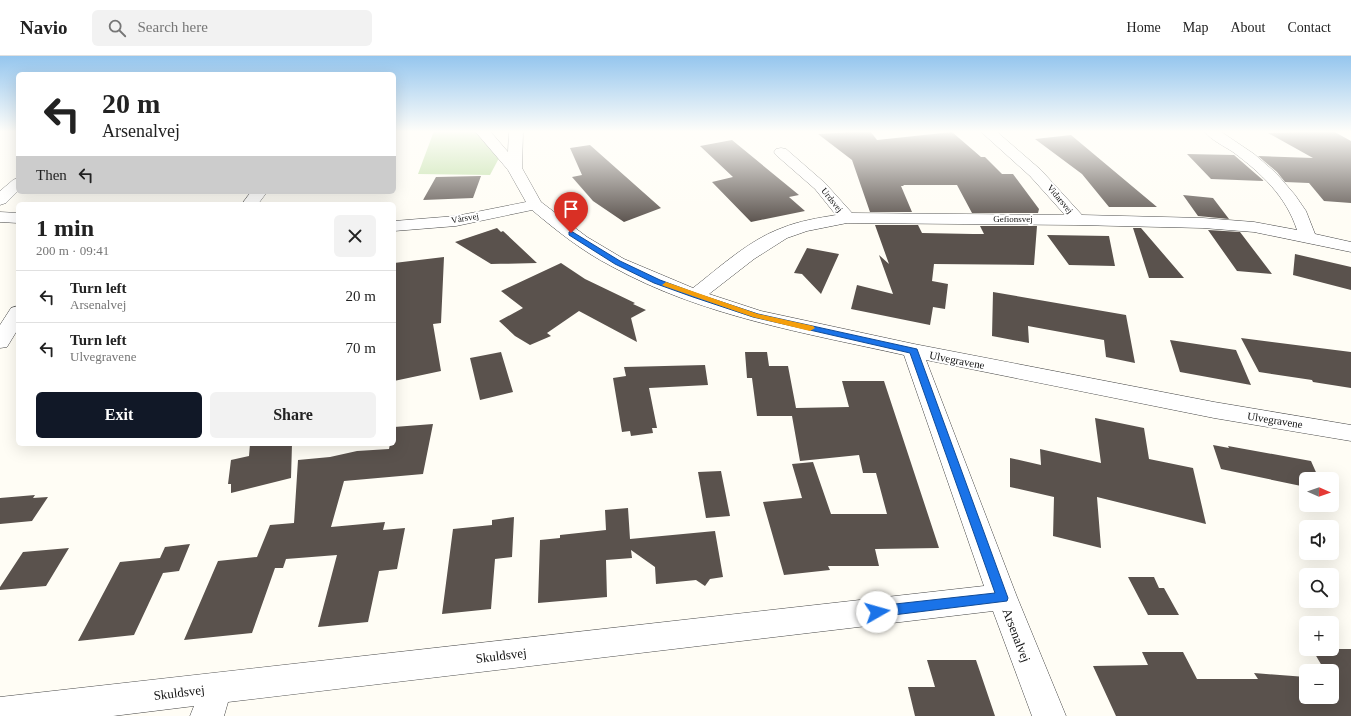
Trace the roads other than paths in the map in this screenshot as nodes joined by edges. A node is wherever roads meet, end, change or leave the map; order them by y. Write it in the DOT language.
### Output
graph roads {
  1 [pos="509,162"];
  2 [pos="515,162"];
  3 [pos="792,162"];
  4 [pos="1024,162"];
  5 [pos="1255,162"];
  6 [pos="515,168"];
  7 [pos="16,185"];
  8 [pos="0,200"];
  9 [pos="535,205"];
  10 [pos="0,217"];
  11 [pos="16,218"];
  12 [pos="847,218"];
  13 [pos="1077,220"];
  14 [pos="396,226"];
  15 [pos="1308,237"];
  16 [pos="1351,247"];
  17 [pos="696,296"];
  18 [pos="16,315"];
  19 [pos="0,342"];
  20 [pos="914,351"];
  21 [pos="1351,432"];
  22 [pos="1002,598"];
  23 [pos="212,702"];
  24 [pos="0,713"];
  25 [pos="1049,716"];
  1 -- 6 [label="street, Ulvegravene"];
  2 -- 6 [label="street, Ulvegravene"];
  3 -- 12 [label="street, Urdsvej"];
  4 -- 13 [label="street, Vidarsvej"];
  5 -- 15 [label="street"];
  6 -- 9 [label="street, Ulvegravene"];
  7 -- 8 [label="street"];
  9 -- 14 [label="street, Vårsvej"];
  9 -- 17 [label="street, Ulvegravene"];
  10 -- 11 [label="street"];
  12 -- 13 [label="street, Gefionsvej"];
  12 -- 17 [label="street, Gefionsvej"];
  13 -- 15 [label="street, Gefionsvej"];
  15 -- 16 [label="street, Gefionsvej"];
  17 -- 20 [label="street, Ulvegravene"];
  18 -- 19 [label="street"];
  20 -- 21 [label="street, Ulvegravene"];
  20 -- 22 [label="street, Arsenalvej"];
  22 -- 23 [label="street, Skuldsvej"];
  22 -- 25 [label="street, Arsenalvej"];
  23 -- 24 [label="street, Skuldsvej"];
}
